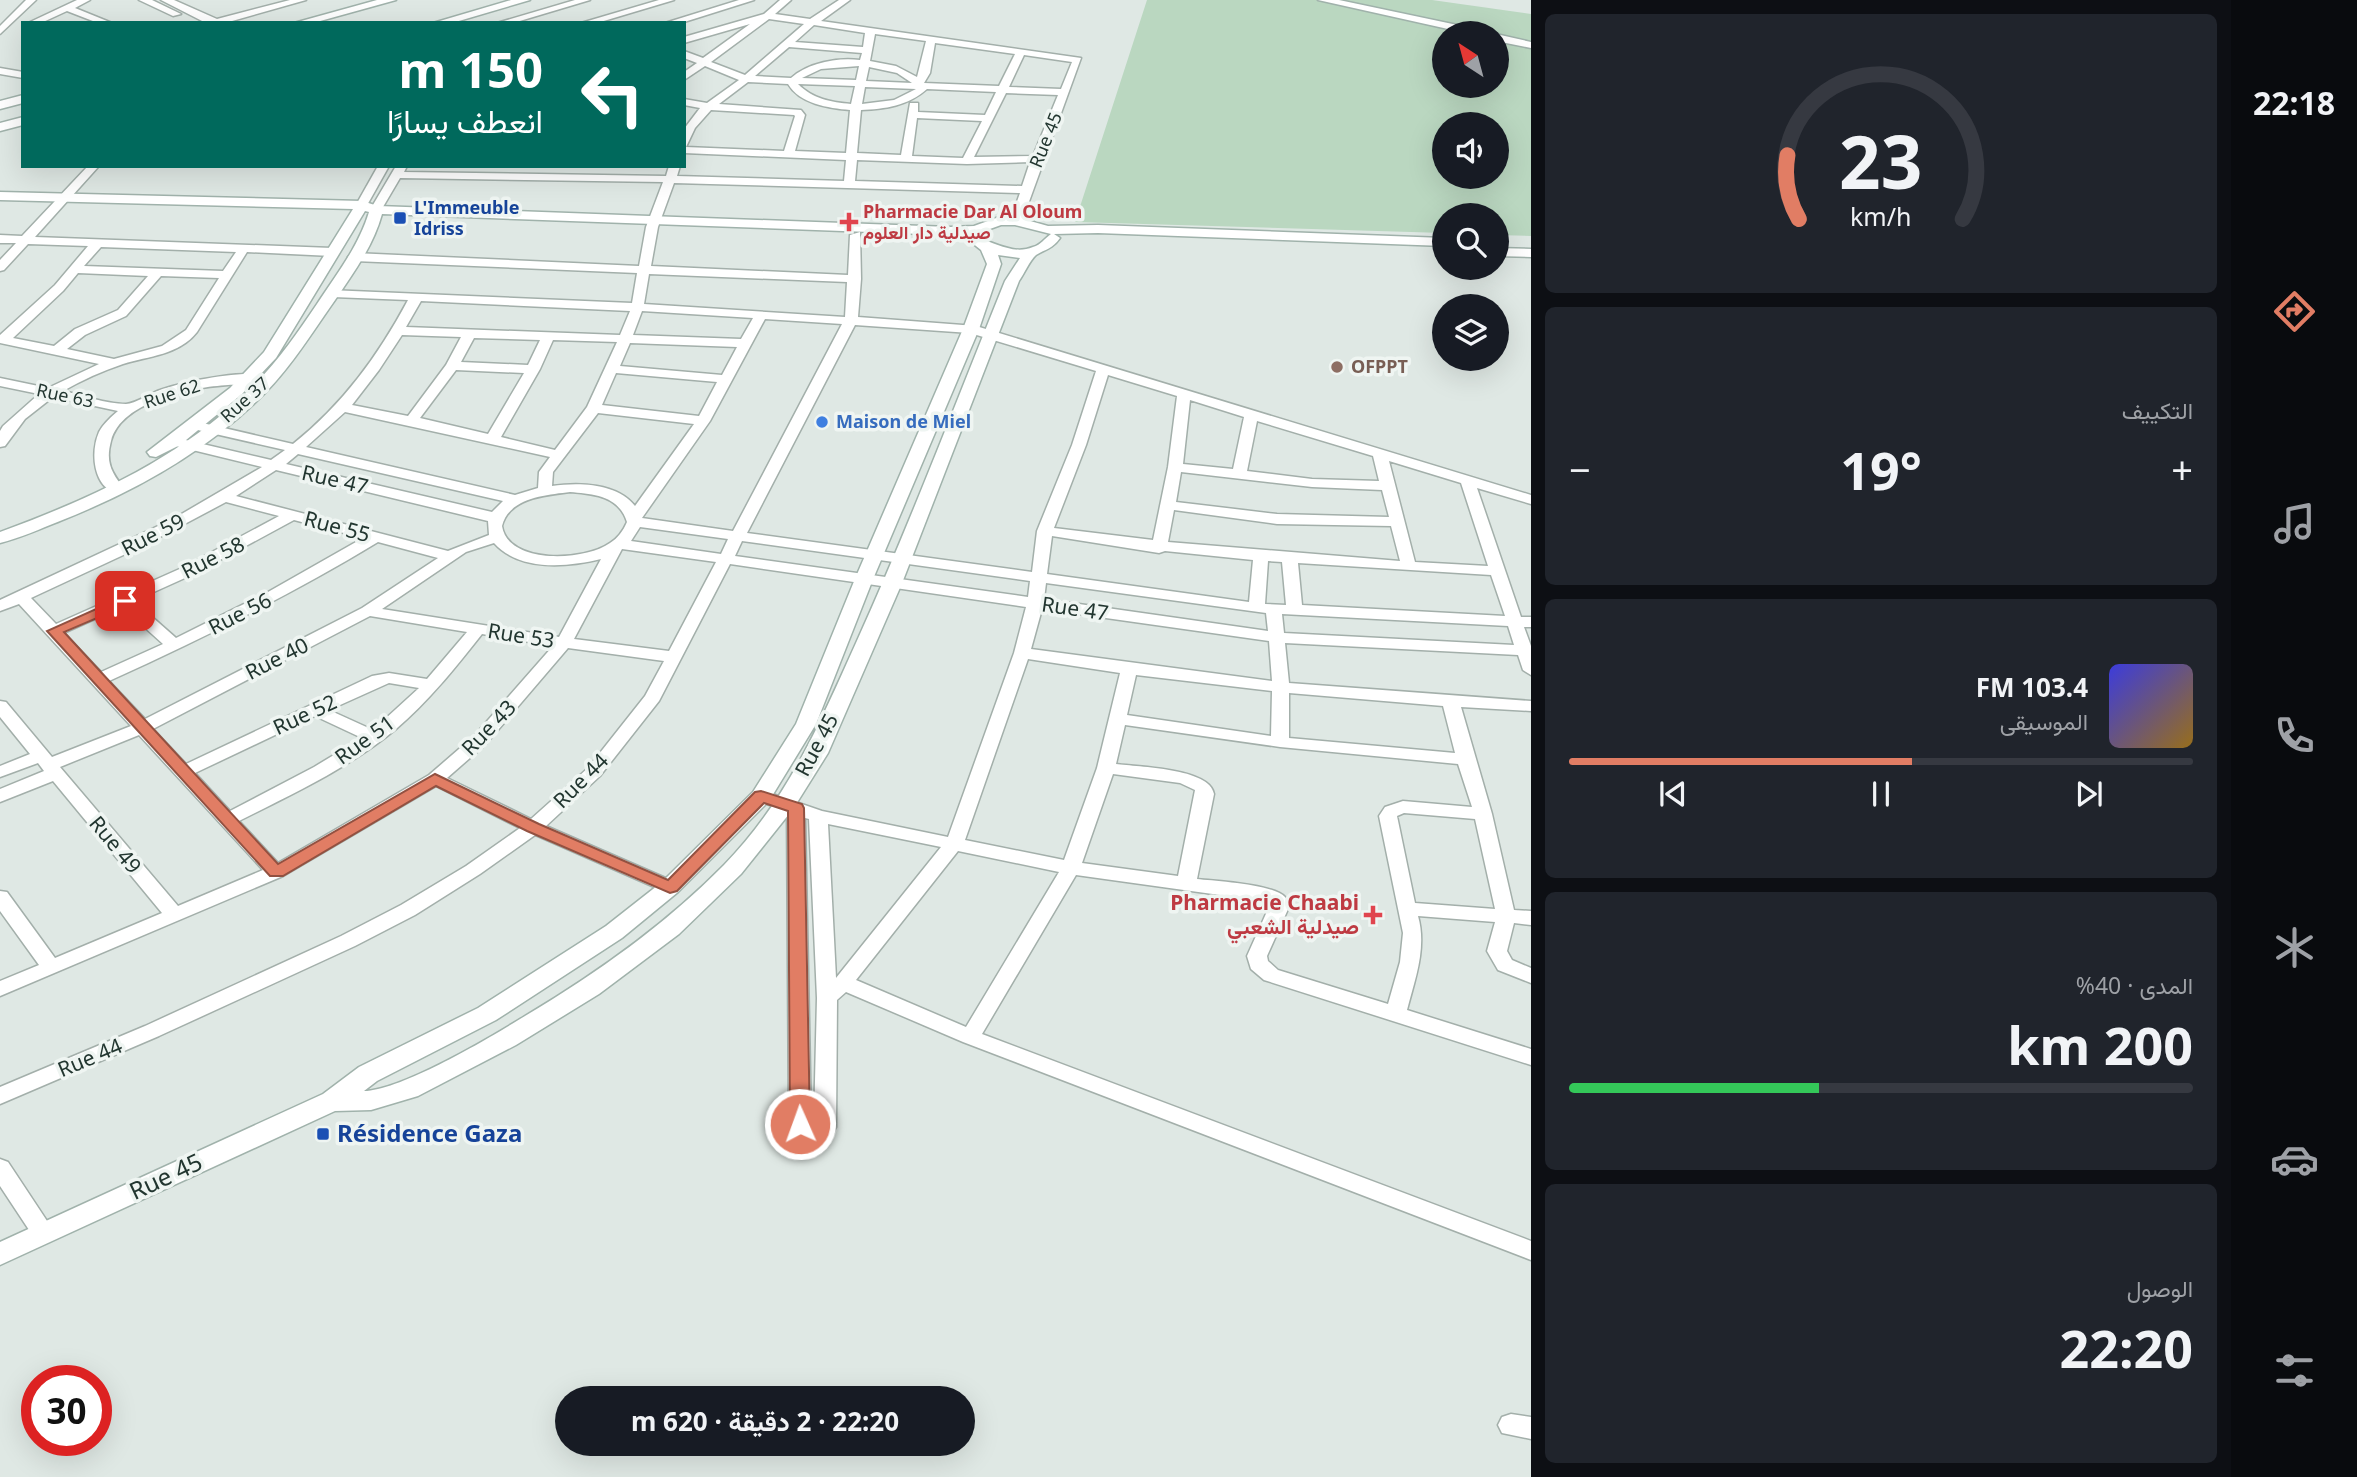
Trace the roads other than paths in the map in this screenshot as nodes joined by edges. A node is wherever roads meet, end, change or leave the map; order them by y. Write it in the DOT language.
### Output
graph roads {
  1 [pos="31,0"];
  2 [pos="85,0"];
  3 [pos="144,0"];
  4 [pos="166,0"];
  5 [pos="252,0"];
  6 [pos="301,0"];
  7 [pos="390,0"];
  8 [pos="524,0"];
  9 [pos="552,0"];
  10 [pos="585,0"];
  11 [pos="669,0"];
  12 [pos="749,0"];
  13 [pos="772,0"];
  14 [pos="845,0"];
  15 [pos="1323,0"];
  16 [pos="784,2"];
  17 [pos="565,5"];
  18 [pos="65,7"];
  19 [pos="271,8"];
  20 [pos="0,12"];
  21 [pos="19,12"];
  22 [pos="767,16"];
  23 [pos="37,21"];
  24 [pos="102,21"];
  25 [pos="192,21"];
  26 [pos="214,21"];
  27 [pos="220,21"];
  28 [pos="307,21"];
  29 [pos="445,21"];
  30 [pos="509,21"];
  31 [pos="603,21"];
  32 [pos="677,21"];
  33 [pos="811,23"];
  34 [pos="1432,23"];
  35 [pos="4,29"];
  36 [pos="871,29"];
  37 [pos="686,39"];
  38 [pos="931,39"];
  39 [pos="1509,40"];
  40 [pos="0,41"];
  41 [pos="788,44"];
  42 [pos="1531,46"];
  43 [pos="867,50"];
  44 [pos="1021,52"];
  45 [pos="686,55"];
  46 [pos="705,62"];
  47 [pos="863,63"];
  48 [pos="686,76"];
  49 [pos="746,79"];
  50 [pos="793,81"];
  51 [pos="860,85"];
  52 [pos="920,85"];
  53 [pos="1000,90"];
  54 [pos="1065,92"];
  55 [pos="911,98"];
  56 [pos="21,100"];
  57 [pos="686,102"];
  58 [pos="0,105"];
  59 [pos="856,106"];
  60 [pos="709,107"];
  61 [pos="914,115"];
  62 [pos="987,118"];
  63 [pos="21,122"];
  64 [pos="0,127"];
  65 [pos="687,128"];
  66 [pos="686,150"];
  67 [pos="788,154"];
  68 [pos="853,155"];
  69 [pos="906,158"];
  70 [pos="1037,159"];
  71 [pos="967,161"];
  72 [pos="92,168"];
  73 [pos="383,168"];
  74 [pos="561,168"];
  75 [pos="598,168"];
  76 [pos="674,168"];
  77 [pos="399,171"];
  78 [pos="478,171"];
  79 [pos="587,176"];
  80 [pos="669,179"];
  81 [pos="849,185"];
  82 [pos="1026,190"];
  83 [pos="0,196"];
  84 [pos="60,202"];
  85 [pos="0,204"];
  86 [pos="368,211"];
  87 [pos="1016,221"];
  88 [pos="654,224"];
  89 [pos="1050,234"];
  90 [pos="856,235"];
  91 [pos="0,239"];
  92 [pos="25,239"];
  93 [pos="980,239"];
  94 [pos="98,242"];
  95 [pos="1432,242"];
  96 [pos="1509,243"];
  97 [pos="1531,244"];
  98 [pos="244,248"];
  99 [pos="1432,250"];
  100 [pos="332,252"];
  101 [pos="1031,252"];
  102 [pos="1509,252"];
  103 [pos="1531,253"];
  104 [pos="354,257"];
  105 [pos="0,267"];
  106 [pos="77,269"];
  107 [pos="643,271"];
  108 [pos="158,272"];
  109 [pos="226,275"];
  110 [pos="855,279"];
  111 [pos="333,293"];
  112 [pos="417,296"];
  113 [pos="637,308"];
  114 [pos="761,316"];
  115 [pos="851,320"];
  116 [pos="971,329"];
  117 [pos="398,331"];
  118 [pos="470,333"];
  119 [pos="989,334"];
  120 [pos="548,336"];
  121 [pos="2,339"];
  122 [pos="625,339"];
  123 [pos="746,344"];
  124 [pos="57,350"];
  125 [pos="116,363"];
  126 [pos="452,366"];
  127 [pos="533,369"];
  128 [pos="611,369"];
  129 [pos="1103,370"];
  130 [pos="250,378"];
  131 [pos="726,379"];
  132 [pos="269,380"];
  133 [pos="0,382"];
  134 [pos="51,393"];
  135 [pos="1184,394"];
  136 [pos="343,407"];
  137 [pos="594,408"];
  138 [pos="130,409"];
  139 [pos="1251,414"];
  140 [pos="412,420"];
  141 [pos="703,421"];
  142 [pos="5,423"];
  143 [pos="194,425"];
  144 [pos="214,429"];
  145 [pos="493,438"];
  146 [pos="0,443"];
  147 [pos="182,444"];
  148 [pos="296,447"];
  149 [pos="559,455"];
  150 [pos="1380,455"];
  151 [pos="274,466"];
  152 [pos="1175,467"];
  153 [pos="1239,476"];
  154 [pos="1467,481"];
  155 [pos="113,485"];
  156 [pos="1390,486"];
  157 [pos="546,490"];
  158 [pos="224,497"];
  159 [pos="516,499"];
  160 [pos="1531,500"];
  161 [pos="1167,505"];
  162 [pos="292,515"];
  163 [pos="496,518"];
  164 [pos="635,519"];
  165 [pos="1398,522"];
  166 [pos="0,527"];
  167 [pos="1045,531"];
  168 [pos="736,536"];
  169 [pos="375,537"];
  170 [pos="496,537"];
  171 [pos="0,538"];
  172 [pos="614,547"];
  173 [pos="1159,548"];
  174 [pos="876,555"];
  175 [pos="450,556"];
  176 [pos="1261,557"];
  177 [pos="726,559"];
  178 [pos="903,559"];
  179 [pos="1290,559"];
  180 [pos="1409,567"];
  181 [pos="1497,571"];
  182 [pos="1039,578"];
  183 [pos="864,579"];
  184 [pos="893,583"];
  185 [pos="22,597"];
  186 [pos="125,601"];
  187 [pos="1035,604"];
  188 [pos="0,606"];
  189 [pos="1265,609"];
  190 [pos="369,611"];
  191 [pos="1294,611"];
  192 [pos="1513,621"];
  193 [pos="1531,622"];
  194 [pos="477,630"];
  195 [pos="55,631"];
  196 [pos="1274,637"];
  197 [pos="564,643"];
  198 [pos="176,646"];
  199 [pos="1527,650"];
  200 [pos="1022,653"];
  201 [pos="674,657"];
  202 [pos="1531,670"];
  203 [pos="1129,671"];
  204 [pos="100,679"];
  205 [pos="430,685"];
  206 [pos="1281,689"];
  207 [pos="1451,702"];
  208 [pos="0,706"];
  209 [pos="1531,706"];
  210 [pos="316,710"];
  211 [pos="1117,719"];
  212 [pos="143,727"];
  213 [pos="374,737"];
  214 [pos="1280,742"];
  215 [pos="1465,759"];
  216 [pos="48,764"];
  217 [pos="1106,768"];
  218 [pos="0,772"];
  219 [pos="184,772"];
  220 [pos="435,779"];
  221 [pos="0,796"];
  222 [pos="761,796"];
  223 [pos="790,806"];
  224 [pos="1483,814"];
  225 [pos="818,816"];
  226 [pos="228,819"];
  227 [pos="533,827"];
  228 [pos="955,842"];
  229 [pos="1071,868"];
  230 [pos="276,872"];
  231 [pos="1186,885"];
  232 [pos="670,887"];
  233 [pos="0,897"];
  234 [pos="1406,909"];
  235 [pos="175,916"];
  236 [pos="1507,916"];
  237 [pos="1531,918"];
  238 [pos="52,968"];
  239 [pos="1531,976"];
  240 [pos="0,989"];
  241 [pos="832,998"];
  242 [pos="797,1013"];
  243 [pos="1395,1016"];
  244 [pos="971,1037"];
  245 [pos="1531,1057"];
  246 [pos="0,1096"];
  247 [pos="332,1101"];
  248 [pos="0,1168"];
  249 [pos="43,1233"];
  250 [pos="1531,1251"];
  251 [pos="0,1254"];
  1 -- 21 [label="street"];
  2 -- 18 [label="street"];
  3 -- 25 [label="street"];
  4 -- 26 [label="street"];
  5 -- 19 [label="street"];
  6 -- 19 [label="street"];
  7 -- 28 [label="street"];
  8 -- 29 [label="street"];
  9 -- 17 [label="street"];
  10 -- 17 [label="street"];
  11 -- 31 [label="street"];
  12 -- 32 [label="street"];
  13 -- 16 [label="street"];
  14 -- 33 [label="street"];
  15 -- 34 [label="street"];
  16 -- 22 [label="street"];
  17 -- 30 [label="street"];
  17 -- 31 [label="street"];
  18 -- 23 [label="street"];
  18 -- 24 [label="street"];
  19 -- 27 [label="street"];
  20 -- 21 [label="street"];
  21 -- 35 [label="street"];
  22 -- 33 [label="street"];
  22 -- 37 [label="street"];
  22 -- 46 [label="street"];
  33 -- 36 [label="street"];
  33 -- 41 [label="street"];
  35 -- 40 [label="street"];
  36 -- 38 [label="street"];
  36 -- 43 [label="street"];
  38 -- 44 [label="street"];
  38 -- 52 [label="street"];
  39 -- 42 [label="street"];
  41 -- 43 [label="street"];
  41 -- 49 [label="street"];
  43 -- 47 [label="street"];
  44 -- 53 [label="street"];
  44 -- 54 [label="street, Rue 45"];
  45 -- 46 [label="street"];
  46 -- 48 [label="street"];
  46 -- 49 [label="street"];
  47 -- 50 [label="street"];
  47 -- 51 [label="street"];
  47 -- 52 [label="street"];
  49 -- 50 [label="street"];
  49 -- 60 [label="street"];
  50 -- 51 [label="street"];
  50 -- 59 [label="street"];
  51 -- 52 [label="street"];
  51 -- 59 [label="street"];
  52 -- 53 [label="street"];
  52 -- 55 [label="street"];
  53 -- 54 [label="street"];
  53 -- 62 [label="street"];
  54 -- 70 [label="street, Rue 45"];
  55 -- 59 [label="street"];
  55 -- 61 [label="street"];
  56 -- 58 [label="street"];
  57 -- 60 [label="street"];
  59 -- 68 [label="street"];
  60 -- 65 [label="street"];
  60 -- 67 [label="street"];
  61 -- 62 [label="street"];
  61 -- 69 [label="street"];
  62 -- 71 [label="street"];
  63 -- 64 [label="street"];
  66 -- 67 [label="street"];
  67 -- 68 [label="street"];
  68 -- 69 [label="street"];
  68 -- 81 [label="street"];
  69 -- 71 [label="street"];
  70 -- 71 [label="street"];
  70 -- 82 [label="street, Rue 45"];
  72 -- 84 [label="street"];
  73 -- 86 [label="street, Rue 37"];
  74 -- 79 [label="street"];
  75 -- 79 [label="street"];
  76 -- 80 [label="street"];
  77 -- 78 [label="street"];
  77 -- 86 [label="street, Rue 37"];
  78 -- 79 [label="street"];
  79 -- 80 [label="street"];
  80 -- 81 [label="street"];
  80 -- 88 [label="street"];
  81 -- 82 [label="street"];
  82 -- 87 [label="street, Rue 45"];
  83 -- 84 [label="street"];
  84 -- 85 [label="street"];
  84 -- 86 [label="street"];
  84 -- 92 [label="street"];
  86 -- 88 [label="street"];
  86 -- 100 [label="street, Rue 37"];
  86 -- 104 [label="street, Rue 37"];
  87 -- 89 [label="street"];
  87 -- 93 [label="street"];
  88 -- 90 [label="street"];
  88 -- 93 [label="street"];
  88 -- 107 [label="street"];
  89 -- 95 [label="street"];
  89 -- 99 [label="street"];
  89 -- 101 [label="street"];
  90 -- 93 [label="street"];
  90 -- 110 [label="street, Rue 44"];
  91 -- 92 [label="street"];
  92 -- 94 [label="street"];
  92 -- 105 [label="street"];
  93 -- 101 [label="street"];
  93 -- 116 [label="street, Rue 45"];
  94 -- 98 [label="street"];
  94 -- 106 [label="street"];
  96 -- 97 [label="street"];
  98 -- 100 [label="street"];
  98 -- 109 [label="street"];
  100 -- 130 [label="street, Rue 37"];
  101 -- 119 [label="street, Rue 45"];
  102 -- 103 [label="street"];
  104 -- 107 [label="street"];
  104 -- 111 [label="street, Rue 37"];
  106 -- 108 [label="street"];
  106 -- 121 [label="street"];
  107 -- 110 [label="street"];
  107 -- 113 [label="street"];
  108 -- 109 [label="street"];
  108 -- 124 [label="street"];
  109 -- 125 [label="street"];
  110 -- 115 [label="street, Rue 44"];
  111 -- 112 [label="street"];
  111 -- 132 [label="street, Rue 37"];
  112 -- 113 [label="street"];
  112 -- 117 [label="street, Rue 59"];
  113 -- 114 [label="street"];
  113 -- 122 [label="street"];
  114 -- 115 [label="street"];
  114 -- 123 [label="street"];
  115 -- 116 [label="street"];
  115 -- 168 [label="street, Rue 44"];
  116 -- 119 [label="street"];
  116 -- 174 [label="street, Rue 45"];
  117 -- 118 [label="street"];
  117 -- 136 [label="street, Rue 59"];
  118 -- 120 [label="street"];
  118 -- 126 [label="street"];
  119 -- 129 [label="street"];
  119 -- 178 [label="street, Rue 45"];
  120 -- 122 [label="street"];
  120 -- 127 [label="street"];
  121 -- 124 [label="street"];
  122 -- 123 [label="street"];
  122 -- 128 [label="street"];
  123 -- 131 [label="street"];
  124 -- 125 [label="street"];
  125 -- 134 [label="street"];
  126 -- 127 [label="street"];
  126 -- 140 [label="street"];
  127 -- 145 [label="street"];
  128 -- 131 [label="street"];
  128 -- 137 [label="street"];
  129 -- 135 [label="street"];
  129 -- 167 [label="street"];
  130 -- 132 [label="street, Rue 62"];
  130 -- 138 [label="street, Rue 62"];
  130 -- 143 [label="street, Rue 37"];
  131 -- 141 [label="street"];
  132 -- 144 [label="street, Rue 37"];
  133 -- 134 [label="street, Rue 63"];
  134 -- 138 [label="street, Rue 63"];
  134 -- 142 [label="street"];
  135 -- 139 [label="street"];
  135 -- 152 [label="street"];
  136 -- 140 [label="street"];
  136 -- 148 [label="street, Rue 59"];
  137 -- 141 [label="street"];
  137 -- 149 [label="street"];
  138 -- 155 [label="street, Rue 62"];
  139 -- 150 [label="street"];
  139 -- 153 [label="street"];
  140 -- 145 [label="street"];
  141 -- 164 [label="street"];
  142 -- 146 [label="street"];
  143 -- 144 [label="street, Rue 47"];
  143 -- 147 [label="street, Rue 37"];
  144 -- 147 [label="street, Rue 37"];
  144 -- 148 [label="street, Rue 47"];
  145 -- 149 [label="street"];
  147 -- 151 [label="street, Rue 47"];
  147 -- 155 [label="street, Rue 37"];
  148 -- 151 [label="street, Rue 59"];
  148 -- 159 [label="street, Rue 47"];
  149 -- 157 [label="street"];
  150 -- 154 [label="street"];
  150 -- 156 [label="street"];
  151 -- 158 [label="street, Rue 59"];
  151 -- 163 [label="street, Rue 47"];
  152 -- 153 [label="street"];
  152 -- 161 [label="street"];
  153 -- 156 [label="street"];
  154 -- 160 [label="street"];
  154 -- 181 [label="street"];
  155 -- 166 [label="street, Rue 37"];
  155 -- 171 [label="street, Rue 37"];
  156 -- 165 [label="street"];
  157 -- 159 [label="street, Rue 47"];
  157 -- 164 [label="street, Rue 47"];
  158 -- 162 [label="street, Rue 55"];
  158 -- 185 [label="street, Rue 59"];
  159 -- 163 [label="street, Rue 47"];
  161 -- 165 [label="street"];
  161 -- 173 [label="street"];
  162 -- 169 [label="street, Rue 55"];
  162 -- 186 [label="street, Rue 58"];
  163 -- 170 [label="street"];
  164 -- 168 [label="street, Rue 47"];
  164 -- 172 [label="street"];
  165 -- 180 [label="street"];
  167 -- 173 [label="street"];
  167 -- 182 [label="street"];
  168 -- 174 [label="street, Rue 47"];
  168 -- 177 [label="street, Rue 44"];
  169 -- 175 [label="street, Rue 55"];
  169 -- 198 [label="street, Rue 56"];
  170 -- 172 [label="street, Rue 47"];
  170 -- 175 [label="street, Rue 40"];
  172 -- 177 [label="street, Rue 47"];
  172 -- 197 [label="street, Rue 43"];
  173 -- 176 [label="street"];
  174 -- 178 [label="street, Rue 47"];
  174 -- 183 [label="street, Rue 45"];
  175 -- 190 [label="street, Rue 40"];
  176 -- 179 [label="street"];
  176 -- 189 [label="street"];
  177 -- 183 [label="street, Rue 47"];
  177 -- 201 [label="street, Rue 44"];
  178 -- 182 [label="street, Rue 47"];
  178 -- 184 [label="street, Rue 45"];
  179 -- 180 [label="street"];
  179 -- 191 [label="street"];
  180 -- 181 [label="street"];
  181 -- 192 [label="street"];
  182 -- 187 [label="street"];
  182 -- 189 [label="street, Rue 47"];
  183 -- 184 [label="street, Rue 47"];
  183 -- 222 [label="street, Rue 45"];
  184 -- 187 [label="street, Rue 47"];
  184 -- 223 [label="street, Rue 45"];
  185 -- 188 [label="street, Rue 59"];
  185 -- 195 [label="street"];
  186 -- 195 [label="street, Rue 58"];
  186 -- 198 [label="street"];
  187 -- 196 [label="street, Rue 47"];
  187 -- 200 [label="street"];
  189 -- 191 [label="street, Rue 47"];
  189 -- 196 [label="street"];
  190 -- 194 [label="street, Rue 53"];
  190 -- 212 [label="street, Rue 40"];
  191 -- 192 [label="street, Rue 47"];
  192 -- 193 [label="street, Rue 47"];
  192 -- 199 [label="street"];
  194 -- 197 [label="street, Rue 53"];
  194 -- 205 [label="street, Rue 51"];
  195 -- 204 [label="street"];
  196 -- 199 [label="street, Rue 47"];
  196 -- 206 [label="street"];
  197 -- 201 [label="street, Rue 53"];
  197 -- 220 [label="street, Rue 43"];
  198 -- 204 [label="street, Rue 56"];
  199 -- 202 [label="street"];
  200 -- 203 [label="street"];
  200 -- 228 [label="street"];
  201 -- 227 [label="street, Rue 44"];
  203 -- 206 [label="street"];
  203 -- 211 [label="street"];
  204 -- 212 [label="street"];
  205 -- 210 [label="street, Rue 52"];
  205 -- 213 [label="street, Rue 51"];
  206 -- 207 [label="street"];
  206 -- 214 [label="street"];
  207 -- 209 [label="street"];
  207 -- 215 [label="street"];
  208 -- 216 [label="street, Rue 49"];
  210 -- 213 [label="street"];
  210 -- 219 [label="street, Rue 52"];
  211 -- 214 [label="street"];
  211 -- 217 [label="street"];
  212 -- 216 [label="street, Rue 40"];
  212 -- 219 [label="street"];
  213 -- 226 [label="street, Rue 51"];
  214 -- 215 [label="street"];
  215 -- 224 [label="street"];
  216 -- 218 [label="street, Rue 40"];
  216 -- 221 [label="street, Rue 40"];
  216 -- 235 [label="street, Rue 49"];
  217 -- 229 [label="street"];
  217 -- 231 [label="street"];
  219 -- 226 [label="street"];
  220 -- 227 [label="street"];
  220 -- 230 [label="street, Rue 43"];
  222 -- 223 [label="street"];
  222 -- 232 [label="street, Rue 45"];
  223 -- 225 [label="street"];
  223 -- 242 [label="street"];
  223 -- 247 [label="street, Rue 45"];
  224 -- 234 [label="street"];
  224 -- 236 [label="street"];
  225 -- 228 [label="street"];
  225 -- 241 [label="street"];
  226 -- 230 [label="street"];
  227 -- 232 [label="street"];
  227 -- 246 [label="street, Rue 44"];
  228 -- 229 [label="street"];
  228 -- 241 [label="street"];
  229 -- 231 [label="street"];
  229 -- 244 [label="street"];
  230 -- 235 [label="street, Rue 43"];
  231 -- 243 [label="street"];
  232 -- 247 [label="street, Rue 45"];
  233 -- 238 [label="street"];
  234 -- 236 [label="street"];
  234 -- 243 [label="street"];
  235 -- 238 [label="street, Rue 43"];
  236 -- 237 [label="street"];
  236 -- 239 [label="street"];
  238 -- 240 [label="street, Rue 43"];
  241 -- 242 [label="street"];
  241 -- 242 [label="street"];
  241 -- 244 [label="street"];
  243 -- 245 [label="street"];
  244 -- 250 [label="street"];
  247 -- 249 [label="street, Rue 45"];
  248 -- 249 [label="street"];
  249 -- 251 [label="street, Rue 45"];
}
